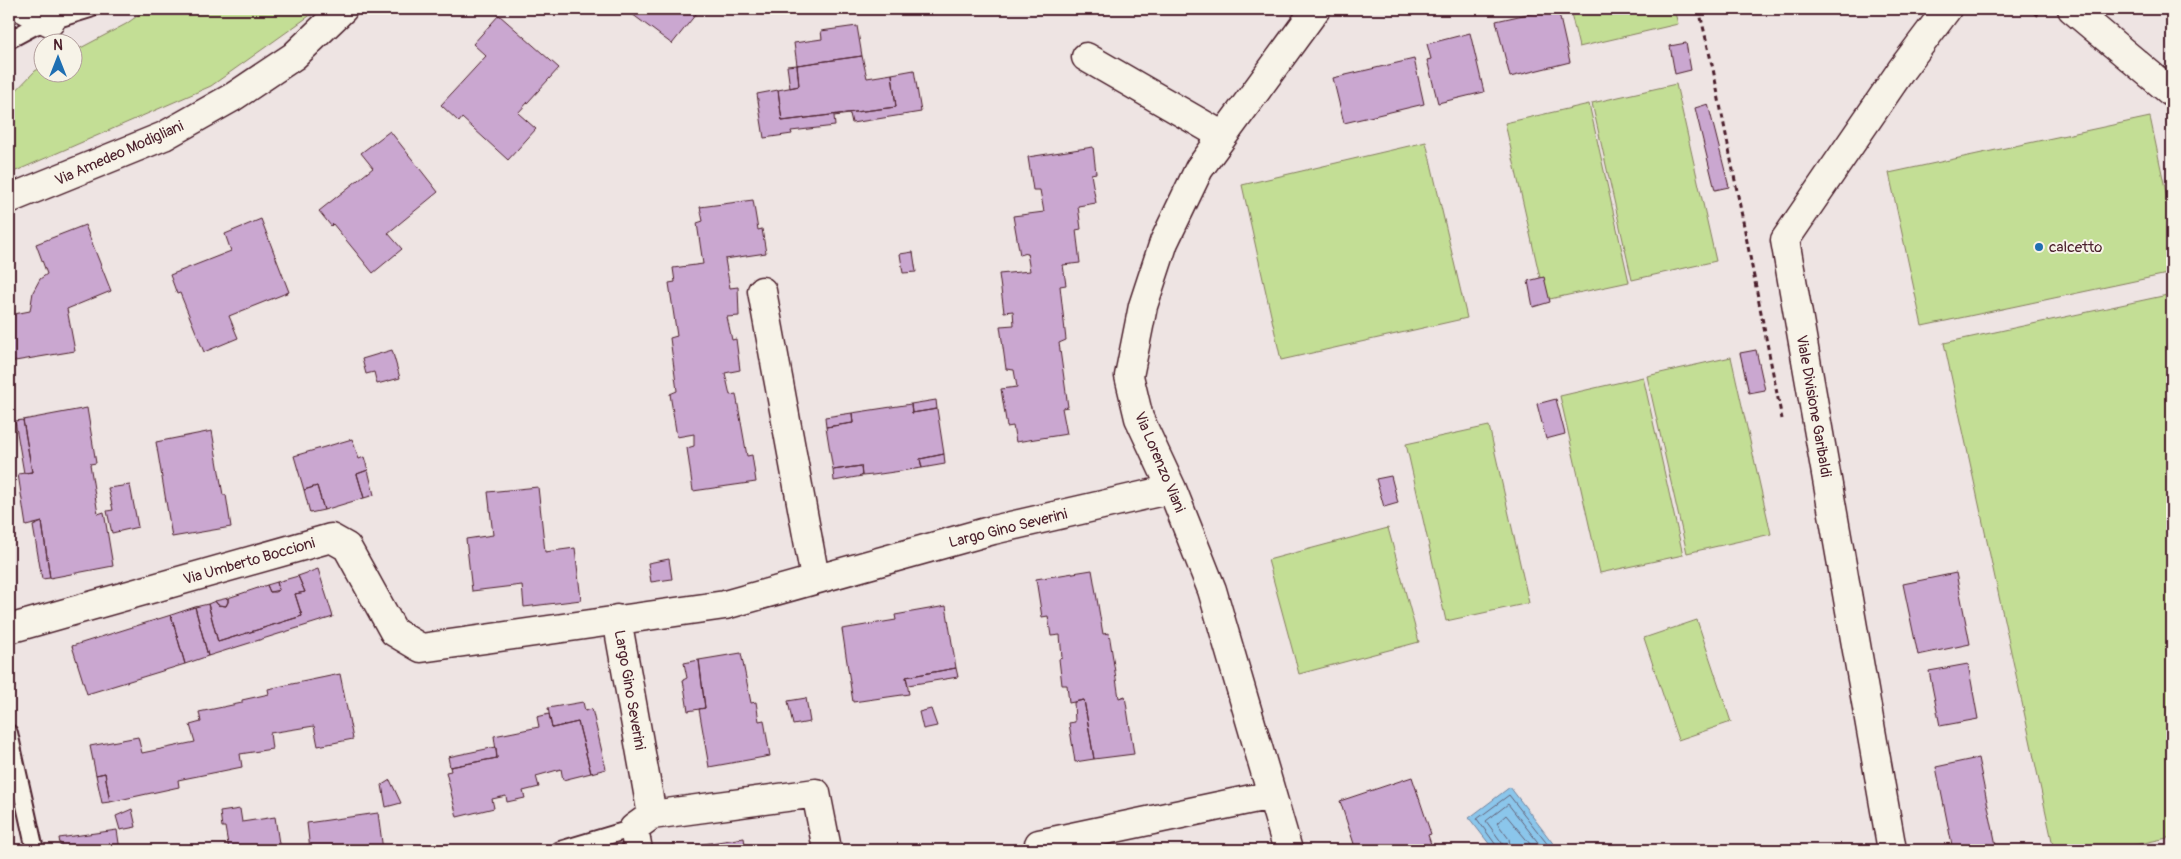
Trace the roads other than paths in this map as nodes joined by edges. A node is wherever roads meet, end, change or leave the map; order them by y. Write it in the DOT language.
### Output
graph roads {
  1 [pos="25,9"];
  2 [pos="90,9"];
  3 [pos="343,9"];
  4 [pos="1316,9"];
  5 [pos="1947,9"];
  6 [pos="2072,9"];
  7 [pos="50,22"];
  8 [pos="9,40"];
  9 [pos="1086,57"];
  10 [pos="2172,92"];
  11 [pos="1223,136"];
  12 [pos="9,198"];
  13 [pos="762,291"];
  14 [pos="1172,489"];
  15 [pos="816,578"];
  16 [pos="617,619"];
  17 [pos="9,629"];
  18 [pos="9,734"];
  19 [pos="1271,795"];
  20 [pos="642,831"];
  21 [pos="1040,844"];
  22 [pos="827,849"];
  23 [pos="35,850"];
  24 [pos="560,850"];
  25 [pos="1288,850"];
  26 [pos="1892,850"];
  1 -- 7 [label="street"];
  2 -- 7 [label="lane"];
  3 -- 12 [label="street, Via Amedeo Modigliani"];
  4 -- 11 [label="street, Via Lorenzo Viani"];
  5 -- 26 [label="street, Viale Divisione Garibaldi"];
  6 -- 10 [label="street"];
  7 -- 8 [label="lane"];
  9 -- 11 [label="street"];
  11 -- 14 [label="street, Via Lorenzo Viani"];
  13 -- 15 [label="street"];
  14 -- 15 [label="street, Largo Gino Severini"];
  14 -- 19 [label="street, Via Lorenzo Viani"];
  15 -- 16 [label="street, Largo Gino Severini"];
  16 -- 17 [label="street, Via Umberto Boccioni"];
  16 -- 20 [label="street, Largo Gino Severini"];
  18 -- 23 [label="lane"];
  19 -- 21 [label="street"];
  19 -- 25 [label="street, Via Lorenzo Viani"];
  20 -- 22 [label="street"];
  20 -- 24 [label="lane"];
}
